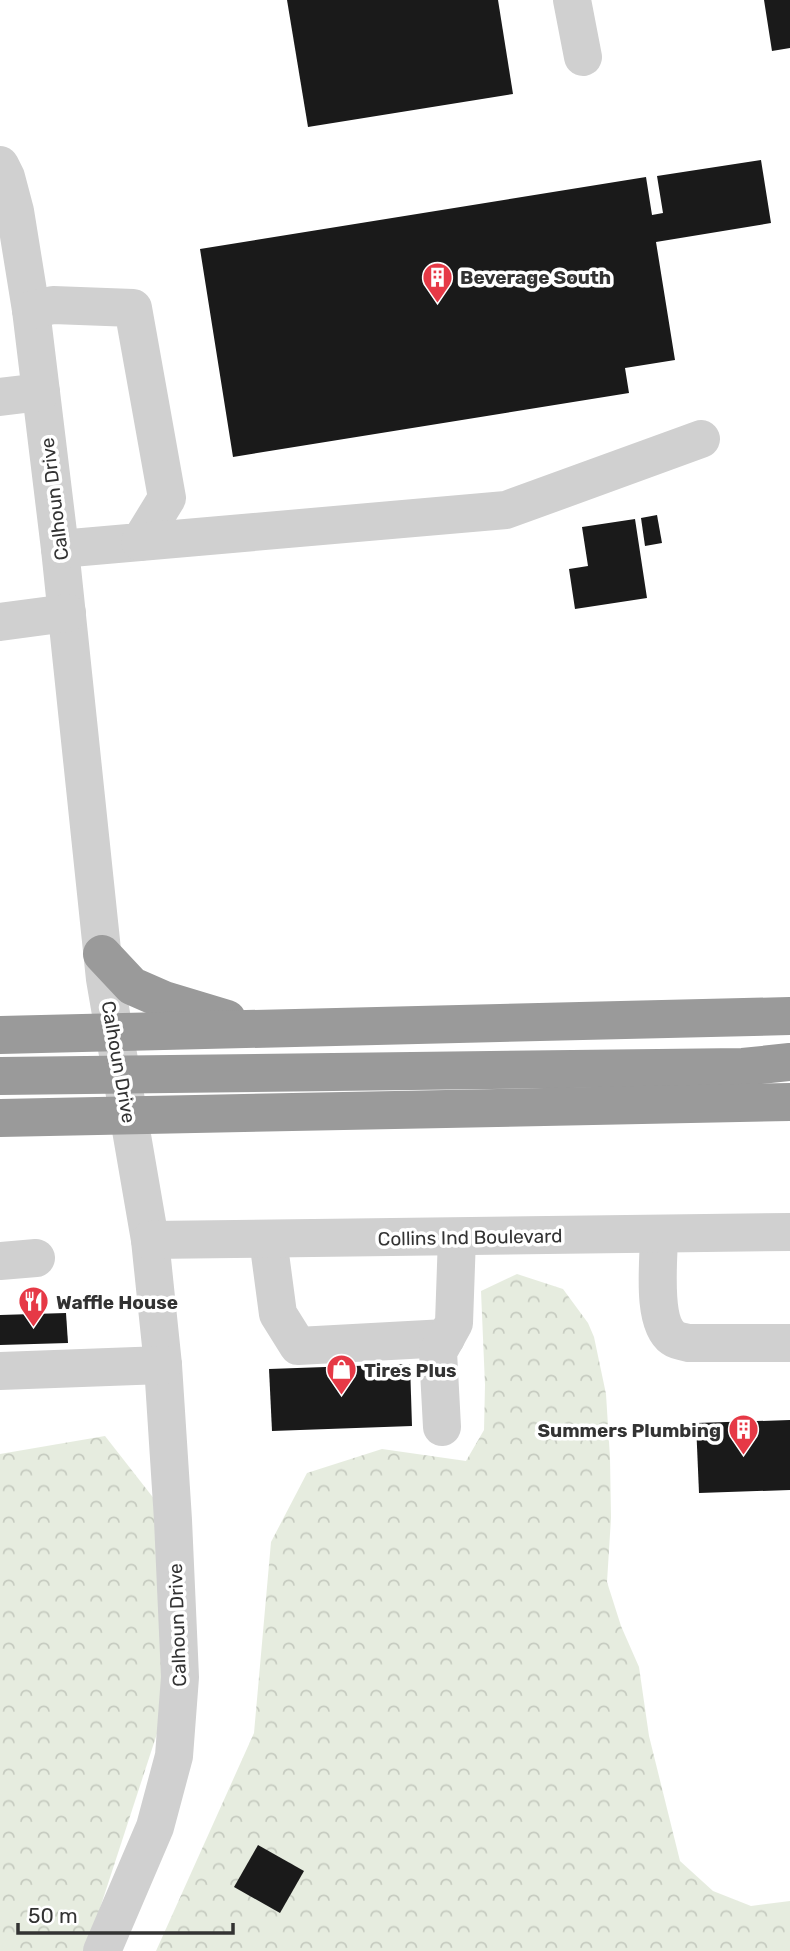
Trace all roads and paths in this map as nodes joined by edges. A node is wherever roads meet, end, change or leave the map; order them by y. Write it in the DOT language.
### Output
graph roads {
  1 [pos="572,0"];
  2 [pos="583,57"];
  3 [pos="0,165"];
  4 [pos="31,310"];
  5 [pos="41,392"];
  6 [pos="0,397"];
  7 [pos="701,439"];
  8 [pos="140,542"];
  9 [pos="61,549"];
  10 [pos="67,613"];
  11 [pos="0,622"];
  12 [pos="102,954"];
  13 [pos="790,1016"];
  14 [pos="262,1029"];
  15 [pos="114,1033"];
  16 [pos="0,1035"];
  17 [pos="790,1062"];
  18 [pos="120,1075"];
  19 [pos="0,1076"];
  20 [pos="790,1102"];
  21 [pos="128,1116"];
  22 [pos="0,1118"];
  23 [pos="790,1232"];
  24 [pos="659,1234"];
  25 [pos="457,1237"];
  26 [pos="268,1239"];
  27 [pos="150,1240"];
  28 [pos="446,1338"];
  29 [pos="790,1343"];
  30 [pos="163,1365"];
  31 [pos="0,1371"];
  32 [pos="442,1427"];
  33 [pos="102,1951"];
  1 -- 2 [label="street"];
  3 -- 4 [label="street, Calhoun Drive"];
  4 -- 5 [label="street, Calhoun Drive"];
  4 -- 8 [label="street"];
  5 -- 6 [label="street"];
  5 -- 9 [label="street, Calhoun Drive"];
  7 -- 8 [label="street"];
  8 -- 9 [label="street"];
  9 -- 10 [label="street, Calhoun Drive"];
  10 -- 11 [label="street"];
  10 -- 12 [label="street, Calhoun Drive"];
  12 -- 14 [label="highway"];
  12 -- 15 [label="street, Calhoun Drive"];
  13 -- 14 [label="highway"];
  14 -- 15 [label="highway"];
  15 -- 16 [label="highway"];
  15 -- 18 [label="street, Calhoun Drive"];
  17 -- 18 [label="highway"];
  18 -- 19 [label="highway"];
  18 -- 21 [label="street, Calhoun Drive"];
  20 -- 21 [label="highway"];
  21 -- 22 [label="highway"];
  21 -- 27 [label="street, Calhoun Drive"];
  23 -- 24 [label="street, Collins Ind Boulevard"];
  24 -- 25 [label="street, Collins Ind Boulevard"];
  24 -- 29 [label="street"];
  25 -- 26 [label="street, Collins Ind Boulevard"];
  25 -- 28 [label="street"];
  26 -- 27 [label="street, Collins Ind Boulevard"];
  26 -- 28 [label="street"];
  27 -- 30 [label="street, Calhoun Drive"];
  28 -- 32 [label="street"];
  30 -- 31 [label="street"];
  30 -- 33 [label="street, Calhoun Drive"];
}
